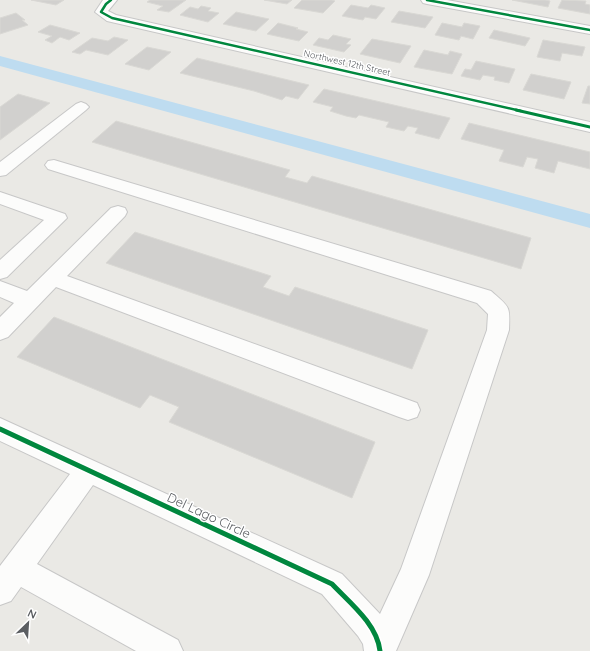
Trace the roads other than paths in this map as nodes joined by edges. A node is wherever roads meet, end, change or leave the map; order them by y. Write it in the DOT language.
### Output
graph roads {
  1 [pos="111,0"];
  2 [pos="427,0"];
  3 [pos="590,30"];
  4 [pos="81,107"];
  5 [pos="590,127"];
  6 [pos="54,165"];
  7 [pos="0,171"];
  8 [pos="0,198"];
  9 [pos="118,212"];
  10 [pos="0,272"];
  11 [pos="52,278"];
  12 [pos="0,289"];
  13 [pos="30,301"];
  14 [pos="0,331"];
  15 [pos="408,410"];
  16 [pos="1,432"];
  17 [pos="88,471"];
  18 [pos="8,579"];
  19 [pos="381,648"];
  20 [pos="167,651"];
  1 -- 5 [label="street, Northwest 12th Street"];
  2 -- 3 [label="street"];
  4 -- 7 [label="street"];
  6 -- 19 [label="street"];
  8 -- 10 [label="street"];
  9 -- 11 [label="street"];
  11 -- 13 [label="street"];
  11 -- 15 [label="street"];
  12 -- 13 [label="street"];
  13 -- 14 [label="street"];
  16 -- 17 [label="street, Del Lago Circle"];
  17 -- 18 [label="street"];
  17 -- 19 [label="street, Del Lago Circle"];
  18 -- 20 [label="street"];
}
